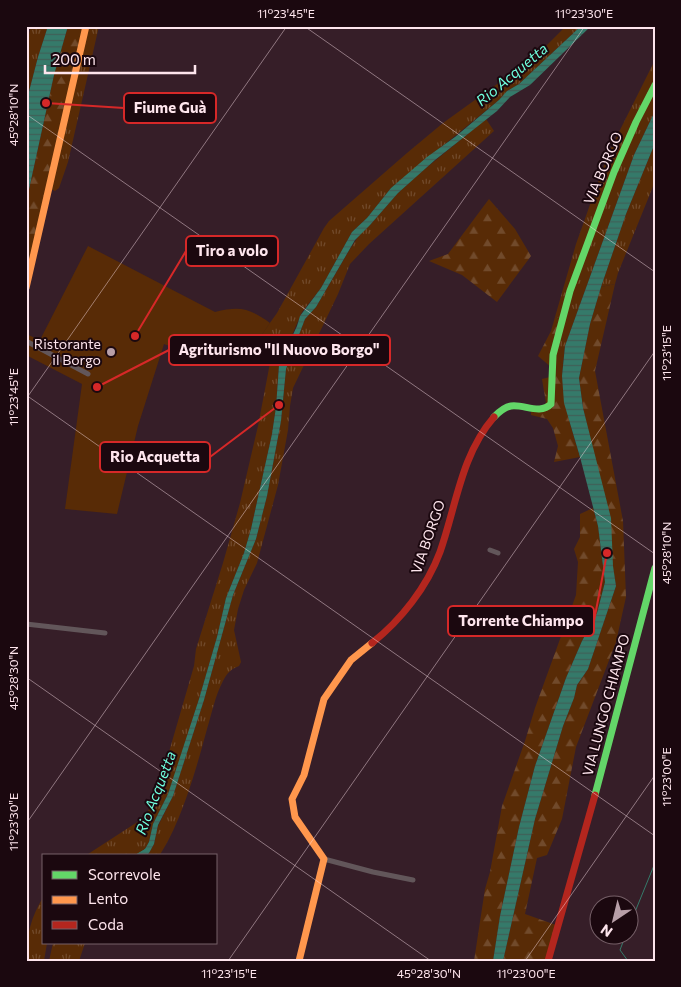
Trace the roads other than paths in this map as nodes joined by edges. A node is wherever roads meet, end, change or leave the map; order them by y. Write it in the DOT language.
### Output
graph roads {
  1 [pos="86,26"];
  2 [pos="655,84"];
  3 [pos="26,288"];
  4 [pos="26,341"];
  5 [pos="88,374"];
  6 [pos="490,550"];
  7 [pos="498,554"];
  8 [pos="655,568"];
  9 [pos="26,624"];
  10 [pos="105,633"];
  11 [pos="324,859"];
  12 [pos="413,880"];
  13 [pos="299,961"];
  14 [pos="548,961"];
  1 -- 3 [label="street"];
  2 -- 11 [label="street, VIA BORGO"];
  4 -- 5 [label="street"];
  6 -- 7 [label="street"];
  8 -- 14 [label="street, VIA LUNGO CHIAMPO"];
  9 -- 10 [label="street"];
  11 -- 12 [label="street"];
  11 -- 13 [label="street"];
}
